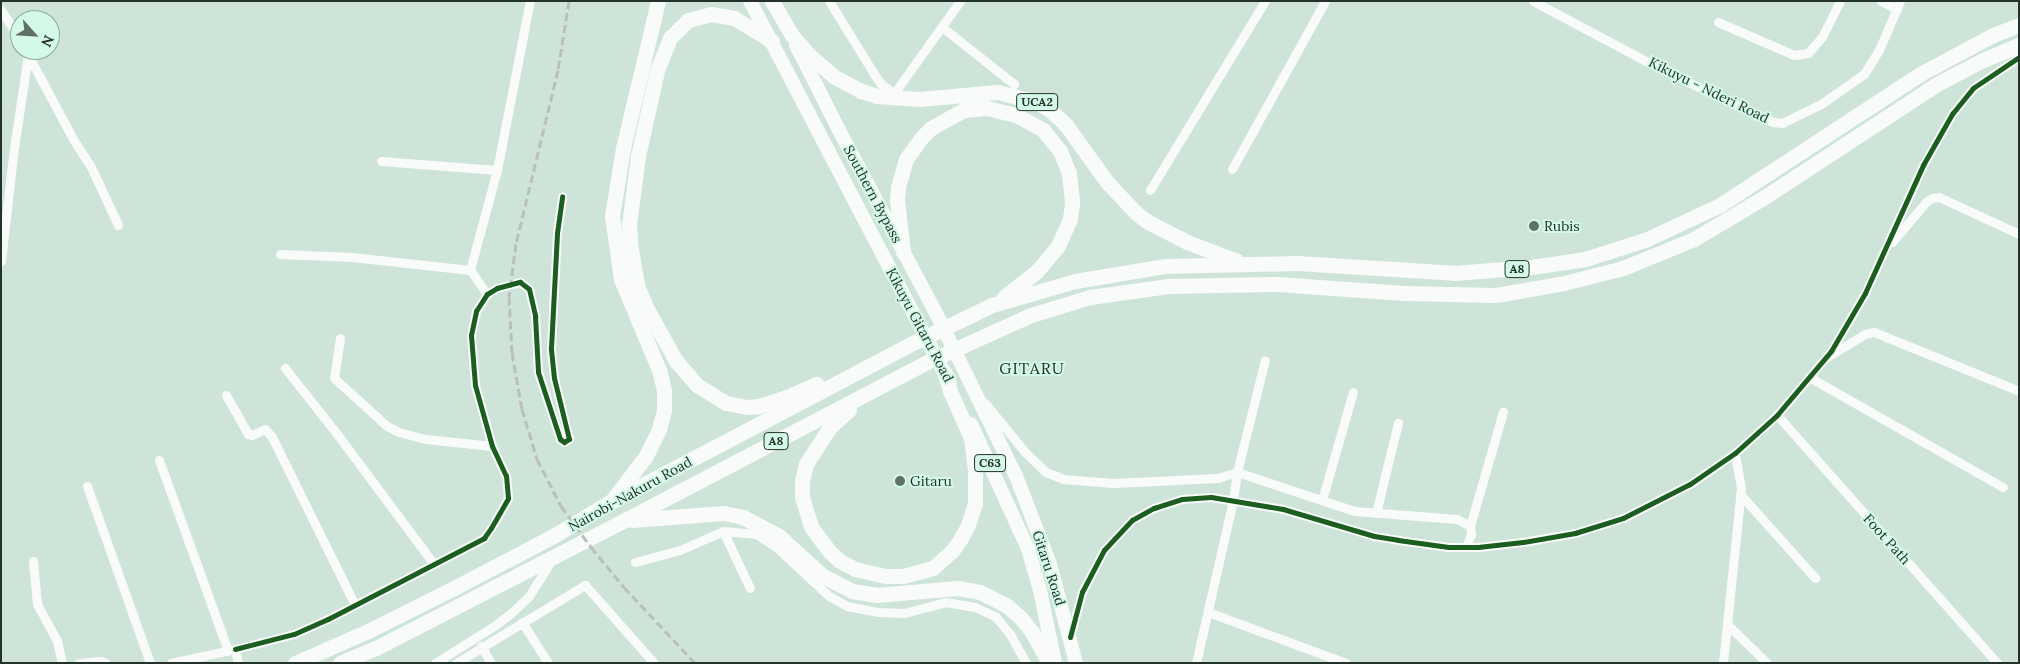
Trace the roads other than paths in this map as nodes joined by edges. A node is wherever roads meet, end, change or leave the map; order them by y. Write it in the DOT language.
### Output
graph roads {
  1 [pos="530,1"];
  2 [pos="658,1"];
  3 [pos="750,1"];
  4 [pos="772,1"];
  5 [pos="829,1"];
  6 [pos="960,1"];
  7 [pos="1265,1"];
  8 [pos="1325,1"];
  9 [pos="1533,1"];
  10 [pos="1840,1"];
  11 [pos="1881,1"];
  12 [pos="1545,4"];
  13 [pos="1898,5"];
  14 [pos="1,10"];
  15 [pos="1718,22"];
  16 [pos="10,24"];
  17 [pos="2019,25"];
  18 [pos="942,26"];
  19 [pos="792,35"];
  20 [pos="772,41"];
  21 [pos="2019,45"];
  22 [pos="2019,56"];
  23 [pos="26,60"];
  24 [pos="31,60"];
  25 [pos="1014,84"];
  26 [pos="381,161"];
  27 [pos="1232,168"];
  28 [pos="497,170"];
  29 [pos="1150,190"];
  30 [pos="562,196"];
  31 [pos="118,225"];
  32 [pos="2019,234"];
  33 [pos="1886,250"];
  34 [pos="903,252"];
  35 [pos="280,254"];
  36 [pos="1,261"];
  37 [pos="1243,263"];
  38 [pos="470,270"];
  39 [pos="487,294"];
  40 [pos="992,305"];
  41 [pos="340,338"];
  42 [pos="1825,358"];
  43 [pos="1265,360"];
  44 [pos="285,368"];
  45 [pos="865,368"];
  46 [pos="945,372"];
  47 [pos="1810,377"];
  48 [pos="972,388"];
  49 [pos="2019,390"];
  50 [pos="871,392"];
  51 [pos="1353,392"];
  52 [pos="226,396"];
  53 [pos="1503,412"];
  54 [pos="1777,415"];
  55 [pos="1398,423"];
  56 [pos="492,446"];
  57 [pos="1735,453"];
  58 [pos="159,460"];
  59 [pos="1237,472"];
  60 [pos="87,486"];
  61 [pos="2003,487"];
  62 [pos="1740,494"];
  63 [pos="1233,500"];
  64 [pos="1322,500"];
  65 [pos="610,502"];
  66 [pos="1376,513"];
  67 [pos="623,521"];
  68 [pos="1470,526"];
  69 [pos="723,531"];
  70 [pos="1466,547"];
  71 [pos="560,553"];
  72 [pos="33,561"];
  73 [pos="635,562"];
  74 [pos="433,563"];
  75 [pos="1815,578"];
  76 [pos="750,588"];
  77 [pos="355,605"];
  78 [pos="1208,612"];
  79 [pos="522,622"];
  80 [pos="1728,625"];
  81 [pos="1070,637"];
  82 [pos="481,646"];
  83 [pos="231,650"];
  84 [pos="1325,659"];
  85 [pos="62,663"];
  86 [pos="79,663"];
  87 [pos="106,663"];
  88 [pos="150,663"];
  89 [pos="171,663"];
  90 [pos="238,663"];
  91 [pos="295,663"];
  92 [pos="340,663"];
  93 [pos="434,663"];
  94 [pos="456,663"];
  95 [pos="491,663"];
  96 [pos="548,663"];
  97 [pos="654,663"];
  98 [pos="1026,663"];
  99 [pos="1049,663"];
  100 [pos="1055,663"];
  101 [pos="1076,663"];
  102 [pos="1196,663"];
  103 [pos="1346,663"];
  104 [pos="1724,663"];
  105 [pos="1767,663"];
  106 [pos="1997,663"];
  1 -- 28 [label="street"];
  2 -- 65 [label="highway"];
  3 -- 20 [label="main road, Kikuyu Gitaru Road / C63"];
  4 -- 19 [label="highway, Southern Bypass / UCA2"];
  5 -- 18 [label="street"];
  6 -- 18 [label="street"];
  7 -- 29 [label="street"];
  8 -- 27 [label="street"];
  9 -- 12 [label="street, Kikuyu - Nderi Road"];
  10 -- 15 [label="street"];
  11 -- 13 [label="street"];
  12 -- 13 [label="street, Kikuyu - Nderi Road"];
  14 -- 16 [label="street"];
  17 -- 37 [label="highway, A8"];
  18 -- 25 [label="street"];
  19 -- 34 [label="main road, Southern Bypass / C63"];
  19 -- 37 [label="highway, UCA2"];
  20 -- 45 [label="highway"];
  20 -- 46 [label="main road, Kikuyu Gitaru Road / C63"];
  21 -- 50 [label="highway, Nairobi-Nakuru Road / A8"];
  22 -- 33 [label="street"];
  23 -- 36 [label="street"];
  24 -- 31 [label="street"];
  26 -- 28 [label="street"];
  28 -- 38 [label="street"];
  30 -- 39 [label="street"];
  32 -- 33 [label="street"];
  33 -- 42 [label="street"];
  34 -- 40 [label="highway"];
  34 -- 48 [label="main road, Southern Bypass / C63"];
  35 -- 38 [label="street"];
  37 -- 40 [label="highway, A8"];
  38 -- 39 [label="street"];
  39 -- 56 [label="street"];
  40 -- 45 [label="highway, Nairobi-Nakuru Road / A8"];
  41 -- 56 [label="street"];
  42 -- 47 [label="street"];
  42 -- 49 [label="street"];
  43 -- 59 [label="street"];
  44 -- 74 [label="street"];
  45 -- 65 [label="highway, Nairobi-Nakuru Road / A8"];
  46 -- 50 [label="highway"];
  46 -- 100 [label="main road, Kikuyu Gitaru Road / C63"];
  47 -- 54 [label="street"];
  47 -- 61 [label="street"];
  48 -- 59 [label="street"];
  48 -- 81 [label="main road, Gitaru Road / C63"];
  50 -- 67 [label="highway, Nairobi-Nakuru Road / A8"];
  51 -- 64 [label="street"];
  52 -- 77 [label="street"];
  53 -- 68 [label="street"];
  54 -- 57 [label="street"];
  54 -- 106 [label="street, Foot Path"];
  55 -- 66 [label="street"];
  56 -- 74 [label="street"];
  57 -- 62 [label="street"];
  57 -- 70 [label="street"];
  58 -- 83 [label="street"];
  59 -- 63 [label="street"];
  59 -- 64 [label="street"];
  60 -- 88 [label="street"];
  62 -- 75 [label="street"];
  62 -- 80 [label="street"];
  63 -- 70 [label="street"];
  63 -- 78 [label="street"];
  63 -- 81 [label="street"];
  64 -- 66 [label="street"];
  65 -- 91 [label="highway, Nairobi-Nakuru Road / A8"];
  66 -- 68 [label="street"];
  67 -- 71 [label="highway, Nairobi-Nakuru Road / A8"];
  67 -- 99 [label="highway"];
  68 -- 70 [label="street"];
  69 -- 73 [label="street"];
  69 -- 76 [label="street"];
  69 -- 98 [label="street"];
  71 -- 92 [label="highway, Nairobi-Nakuru Road / A8"];
  71 -- 93 [label="street"];
  72 -- 85 [label="street"];
  74 -- 77 [label="street"];
  77 -- 83 [label="street"];
  78 -- 84 [label="street"];
  78 -- 102 [label="street"];
  79 -- 82 [label="street"];
  79 -- 96 [label="street"];
  79 -- 97 [label="street"];
  80 -- 104 [label="street"];
  80 -- 105 [label="street"];
  81 -- 101 [label="main road, Gitaru Road / C63"];
  82 -- 94 [label="street"];
  82 -- 95 [label="street"];
  83 -- 89 [label="street"];
  83 -- 90 [label="street"];
  84 -- 103 [label="street"];
  86 -- 87 [label="street"];
}
